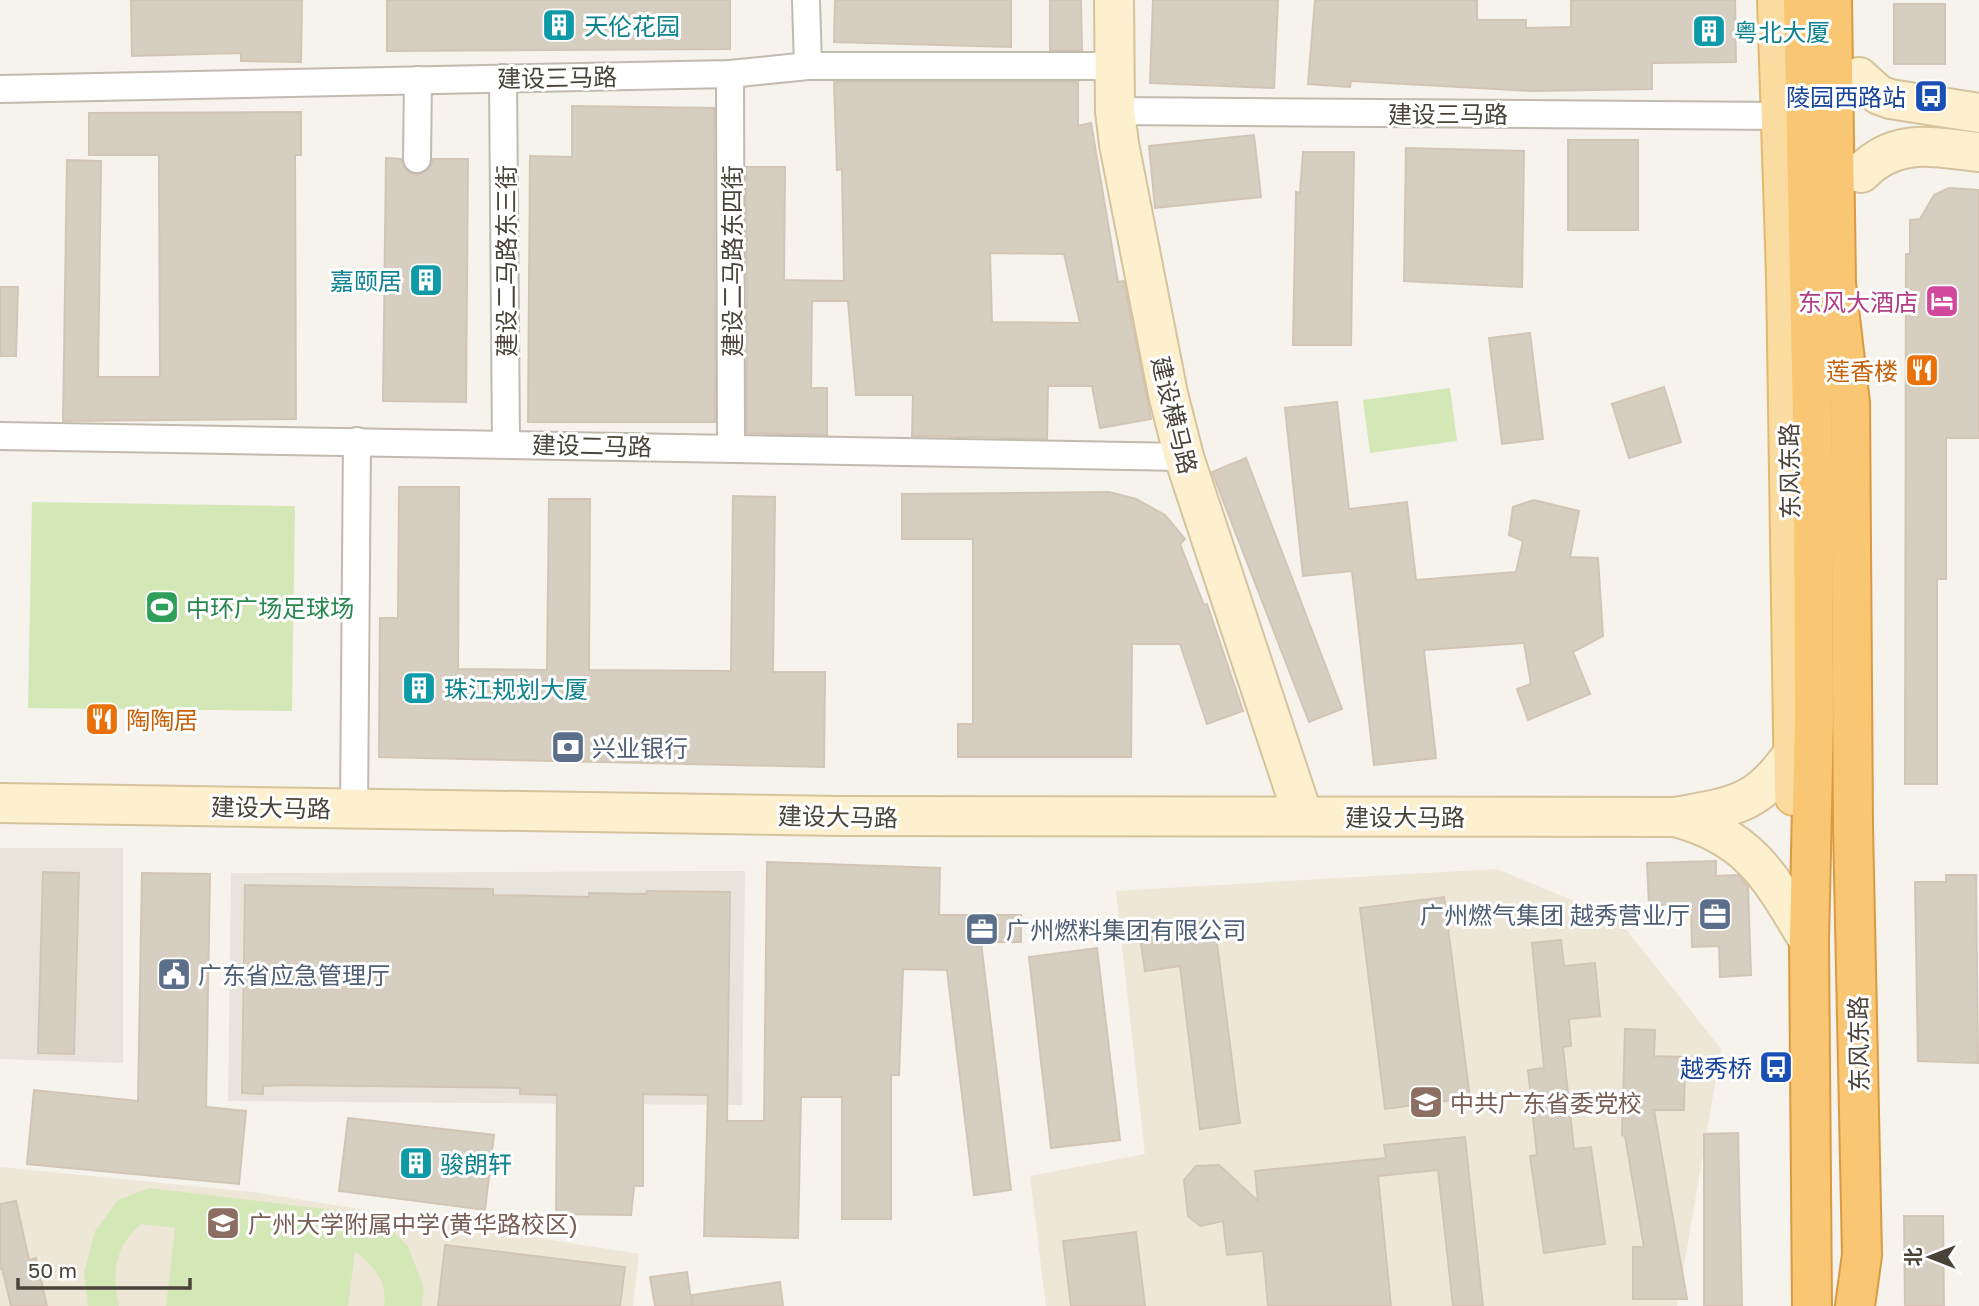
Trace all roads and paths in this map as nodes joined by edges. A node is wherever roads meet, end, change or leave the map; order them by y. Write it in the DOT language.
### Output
graph roads {
  1 [pos="806,0"];
  2 [pos="1114,0"];
  3 [pos="1777,0"];
  4 [pos="1803,0"];
  5 [pos="1832,0"];
  6 [pos="1857,0"];
  7 [pos="807,66"];
  8 [pos="1114,66"];
  9 [pos="730,74"];
  10 [pos="1859,77"];
  11 [pos="503,78"];
  12 [pos="418,80"];
  13 [pos="0,89"];
  14 [pos="1929,106"];
  15 [pos="1115,111"];
  16 [pos="1979,113"];
  17 [pos="1780,116"];
  18 [pos="1927,147"];
  19 [pos="1979,152"];
  20 [pos="417,159"];
  21 [pos="1861,173"];
  22 [pos="1850,403"];
  23 [pos="0,436"];
  24 [pos="357,441"];
  25 [pos="506,444"];
  26 [pos="731,448"];
  27 [pos="1184,457"];
  28 [pos="1794,752"];
  29 [pos="0,803"];
  30 [pos="354,809"];
  31 [pos="1303,816"];
  32 [pos="1675,817"];
  33 [pos="1809,941"];
  34 [pos="1862,1255"];
  35 [pos="1812,1306"];
  36 [pos="1855,1306"];
  37 [pos="1864,1306"];
  38 [pos="1870,1306"];
  1 -- 7 [label="street"];
  2 -- 8 [label="street, 建设横马路"];
  3 -- 17 [label="main road, 东风东路"];
  4 -- 33 [label="highway, 东风东路"];
  5 -- 22 [label="highway, 东风东路"];
  6 -- 10 [label="highway, 东风东路"];
  7 -- 8 [label="street, 建设三马路"];
  7 -- 9 [label="street, 建设三马路"];
  8 -- 15 [label="street, 建设横马路"];
  9 -- 11 [label="street, 建设三马路"];
  9 -- 26 [label="street, 建设二马路东四街"];
  10 -- 14 [label="street"];
  10 -- 21 [label="highway, 东风东路"];
  11 -- 12 [label="street, 建设三马路"];
  11 -- 25 [label="street, 建设二马路东三街"];
  12 -- 13 [label="street, 建设三马路"];
  12 -- 20 [label="street"];
  14 -- 16 [label="street"];
  14 -- 18 [label="street"];
  15 -- 17 [label="street, 建设三马路"];
  15 -- 27 [label="street, 建设横马路"];
  17 -- 28 [label="main road, 东风东路"];
  18 -- 19 [label="street"];
  18 -- 21 [label="street"];
  21 -- 22 [label="highway, 东风东路"];
  22 -- 34 [label="highway, 东风东路"];
  23 -- 24 [label="street, 建设二马路"];
  24 -- 25 [label="street, 建设二马路"];
  24 -- 30 [label="street"];
  25 -- 26 [label="street, 建设二马路"];
  26 -- 27 [label="street, 建设二马路"];
  27 -- 31 [label="street, 建设横马路"];
  28 -- 32 [label="street"];
  28 -- 33 [label="main road, 东风东路"];
  29 -- 30 [label="street, 建设大马路"];
  30 -- 31 [label="street, 建设大马路"];
  31 -- 32 [label="street, 建设大马路"];
  32 -- 33 [label="street"];
  33 -- 35 [label="highway, 东风东路"];
  34 -- 36 [label="highway, 东风东路"];
  34 -- 37 [label="highway"];
  34 -- 38 [label="main road"];
}
